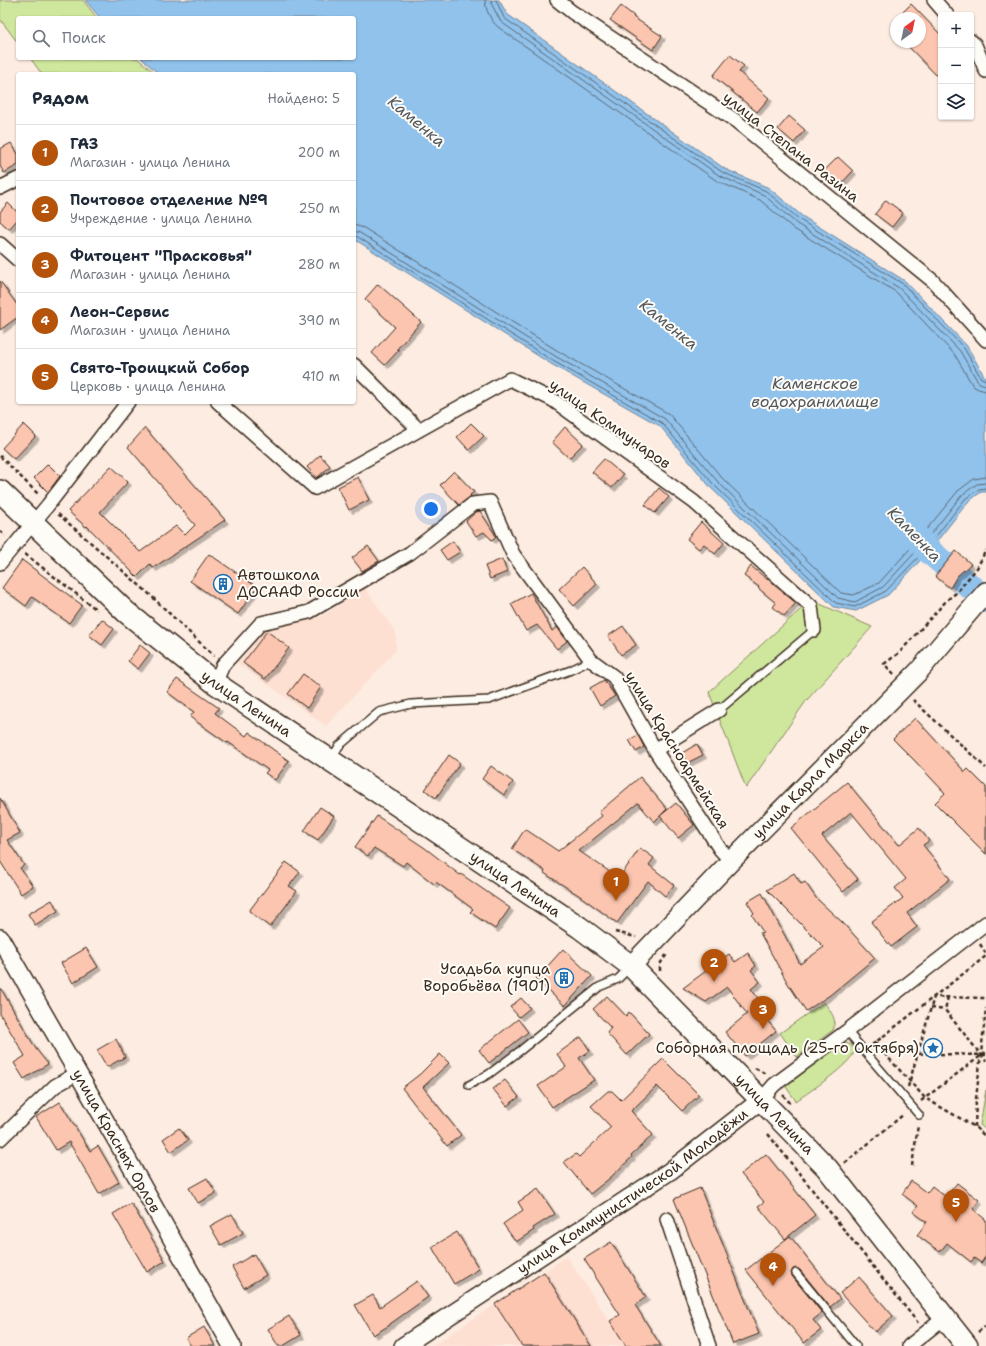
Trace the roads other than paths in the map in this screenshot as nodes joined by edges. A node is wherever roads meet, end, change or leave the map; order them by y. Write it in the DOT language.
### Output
graph roads {
  1 [pos="557,0"];
  2 [pos="934,0"];
  3 [pos="944,12"];
  4 [pos="974,44"];
  5 [pos="986,71"];
  6 [pos="16,179"];
  7 [pos="0,188"];
  8 [pos="0,244"];
  9 [pos="16,258"];
  10 [pos="986,340"];
  11 [pos="356,367"];
  12 [pos="126,404"];
  13 [pos="220,404"];
  14 [pos="418,430"];
  15 [pos="0,491"];
  16 [pos="33,524"];
  17 [pos="0,563"];
  18 [pos="986,592"];
  19 [pos="814,630"];
  20 [pos="591,660"];
  21 [pos="219,674"];
  22 [pos="719,710"];
  23 [pos="655,750"];
  24 [pos="330,762"];
  25 [pos="731,861"];
  26 [pos="986,923"];
  27 [pos="0,938"];
  28 [pos="631,966"];
  29 [pos="848,1031"];
  30 [pos="78,1073"];
  31 [pos="469,1085"];
  32 [pos="755,1105"];
  33 [pos="919,1115"];
  34 [pos="0,1140"];
  35 [pos="667,1219"];
  36 [pos="796,1273"];
  37 [pos="944,1318"];
  38 [pos="971,1340"];
  39 [pos="232,1346"];
  40 [pos="403,1346"];
  41 [pos="709,1346"];
  42 [pos="856,1346"];
  43 [pos="909,1346"];
  1 -- 10 [label="street, улица Степана Разина"];
  2 -- 3 [label="street"];
  4 -- 5 [label="street"];
  6 -- 7 [label="street"];
  8 -- 9 [label="street"];
  11 -- 14 [label="street"];
  12 -- 16 [label="street"];
  13 -- 14 [label="street, улица Коммунаров"];
  14 -- 19 [label="street, улица Коммунаров"];
  15 -- 16 [label="main road, улица Ленина"];
  16 -- 17 [label="street"];
  16 -- 21 [label="main road, улица Ленина"];
  18 -- 25 [label="main road, улица Карла Маркса"];
  19 -- 22 [label="lane"];
  20 -- 21 [label="street, улица Красноармейская"];
  20 -- 23 [label="street, улица Красноармейская"];
  20 -- 24 [label="lane"];
  21 -- 24 [label="main road, улица Ленина"];
  22 -- 23 [label="street"];
  23 -- 25 [label="street, улица Красноармейская"];
  24 -- 28 [label="main road, улица Ленина"];
  25 -- 28 [label="main road, улица Карла Маркса"];
  26 -- 29 [label="street, улица Коммунистической Молодёжи"];
  27 -- 30 [label="street, улица Красных Орлов"];
  28 -- 31 [label="lane"];
  28 -- 32 [label="main road, улица Ленина"];
  29 -- 32 [label="street, улица Коммунистической Молодёжи"];
  29 -- 33 [label="lane"];
  30 -- 34 [label="street"];
  30 -- 39 [label="street, улица Красных Орлов"];
  32 -- 37 [label="main road, улица Ленина"];
  32 -- 40 [label="street, улица Коммунистической Молодёжи"];
  35 -- 41 [label="street"];
  36 -- 42 [label="lane"];
  37 -- 38 [label="main road, улица Ленина"];
  37 -- 43 [label="street"];
}
